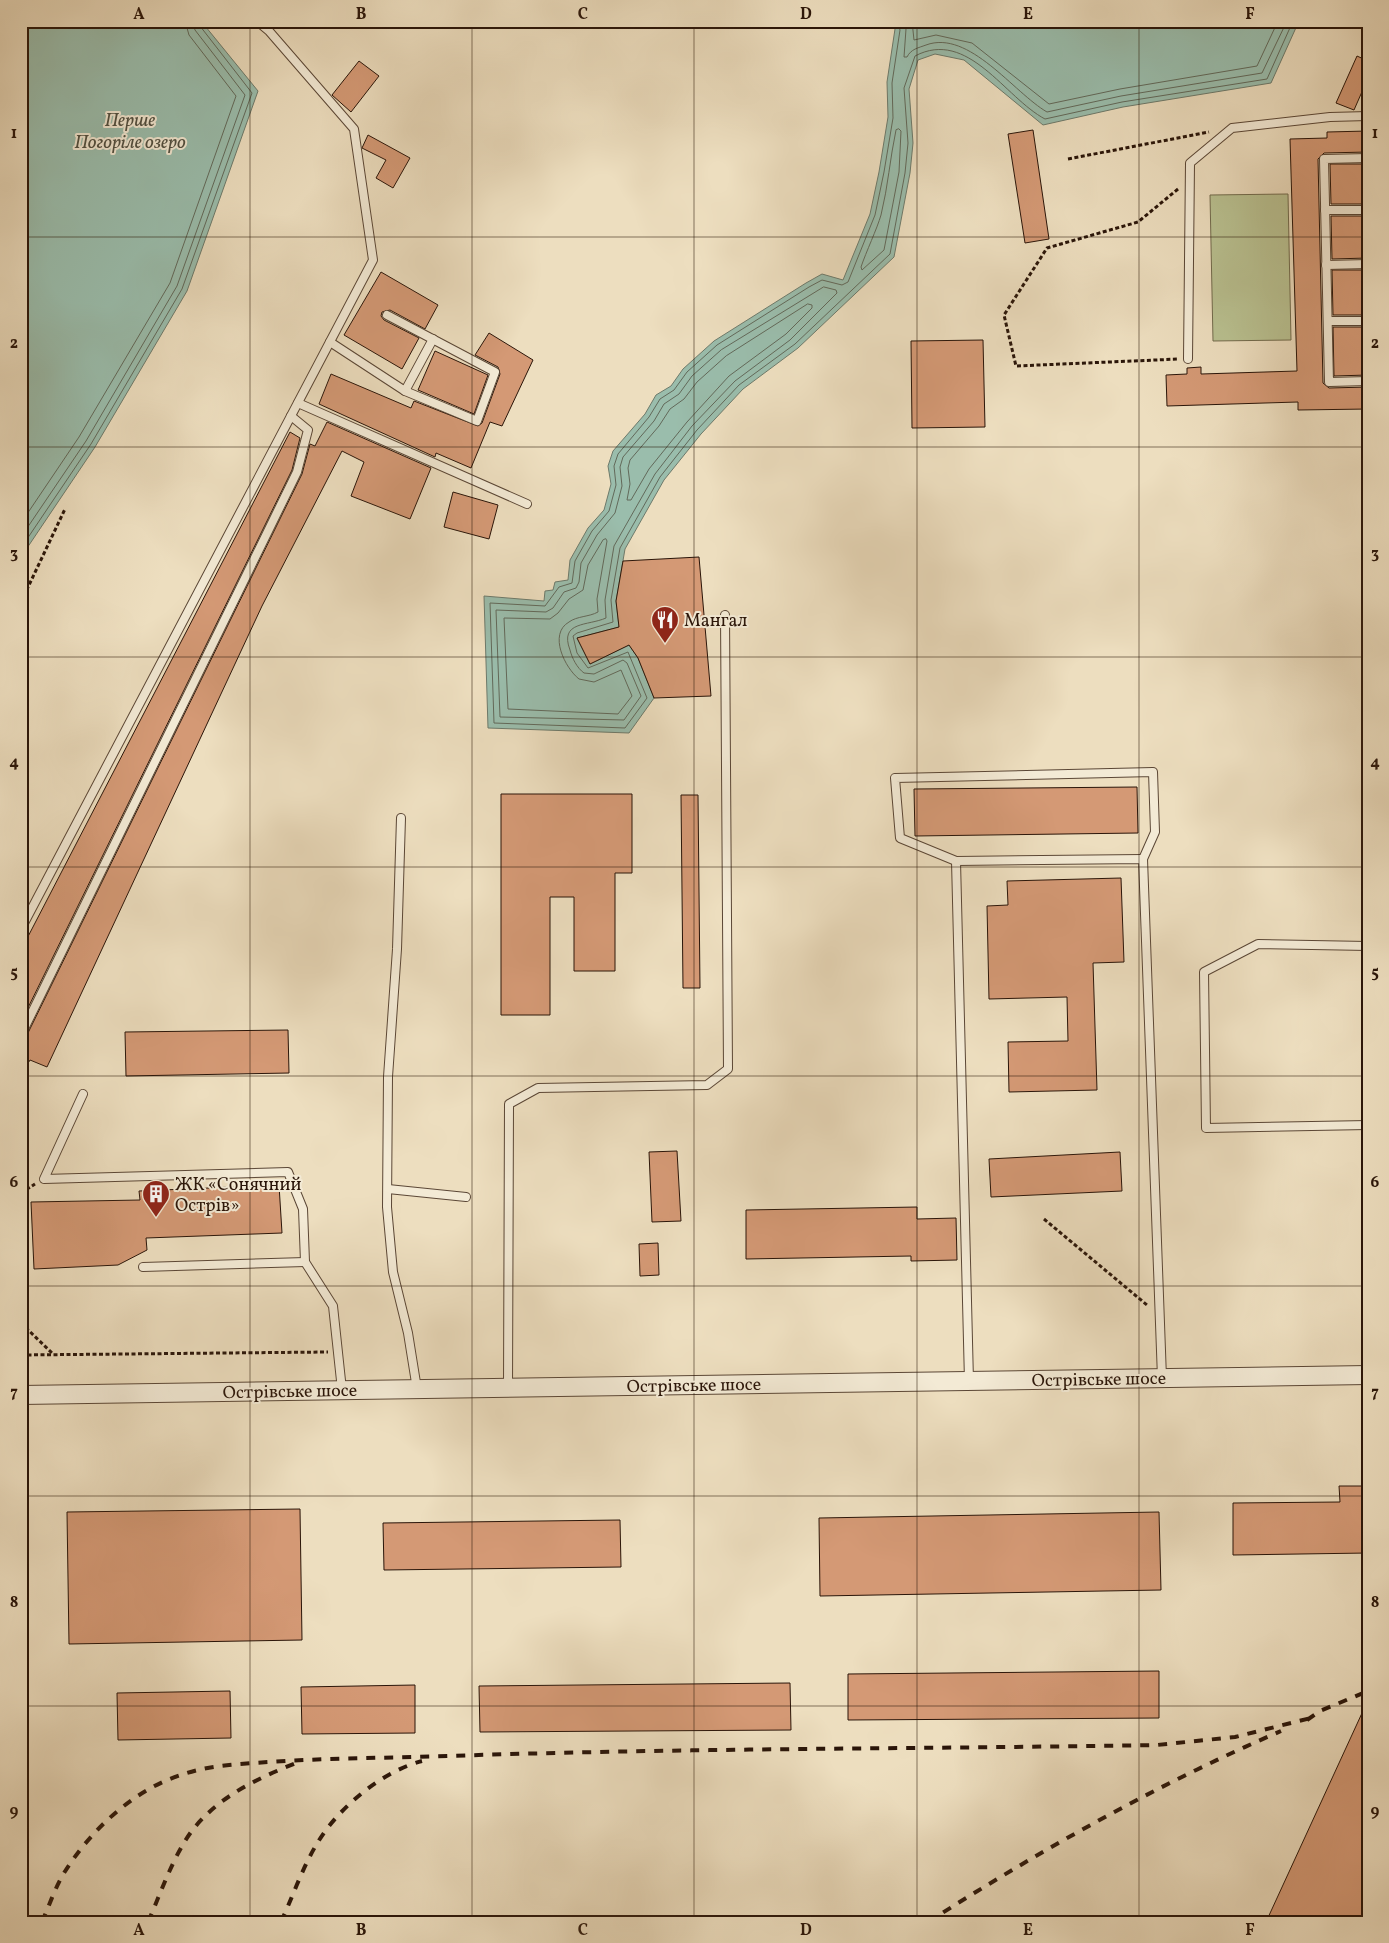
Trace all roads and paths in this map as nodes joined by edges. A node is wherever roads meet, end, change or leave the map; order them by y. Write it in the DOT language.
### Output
graph roads {
  1 [pos="257,21"];
  2 [pos="1368,116"];
  3 [pos="1232,128"];
  4 [pos="1368,158"];
  5 [pos="1068,159"];
  6 [pos="1190,180"];
  7 [pos="1325,210"];
  8 [pos="1368,210"];
  9 [pos="1326,264"];
  10 [pos="1368,264"];
  11 [pos="387,315"];
  12 [pos="1328,321"];
  13 [pos="1368,321"];
  14 [pos="432,339"];
  15 [pos="330,342"];
  16 [pos="1188,359"];
  17 [pos="1368,381"];
  18 [pos="405,391"];
  19 [pos="298,403"];
  20 [pos="291,416"];
  21 [pos="527,504"];
  22 [pos="65,509"];
  23 [pos="21,602"];
  24 [pos="725,615"];
  25 [pos="402,818"];
  26 [pos="1143,859"];
  27 [pos="956,862"];
  28 [pos="21,929"];
  29 [pos="1368,946"];
  30 [pos="21,1035"];
  31 [pos="83,1094"];
  32 [pos="1368,1125"];
  33 [pos="44,1179"];
  34 [pos="388,1189"];
  35 [pos="21,1193"];
  36 [pos="466,1198"];
  37 [pos="1044,1219"];
  38 [pos="305,1262"];
  39 [pos="143,1267"];
  40 [pos="1159,1314"];
  41 [pos="21,1323"];
  42 [pos="338,1352"];
  43 [pos="21,1355"];
  44 [pos="54,1355"];
  45 [pos="1368,1375"];
  46 [pos="1162,1378"];
  47 [pos="968,1381"];
  48 [pos="508,1388"];
  49 [pos="417,1389"];
  50 [pos="342,1390"];
  51 [pos="21,1396"];
  1 -- 15 [label="lane"];
  2 -- 3 [label="lane"];
  3 -- 5 [label="path"];
  3 -- 6 [label="lane"];
  4 -- 7 [label="lane"];
  6 -- 16 [label="lane"];
  6 -- 16 [label="path"];
  7 -- 8 [label="lane"];
  7 -- 9 [label="lane"];
  9 -- 10 [label="lane"];
  9 -- 12 [label="lane"];
  11 -- 14 [label="lane"];
  12 -- 13 [label="lane"];
  12 -- 17 [label="lane"];
  14 -- 18 [label="lane"];
  14 -- 18 [label="lane"];
  15 -- 18 [label="lane"];
  15 -- 19 [label="lane"];
  19 -- 20 [label="lane"];
  19 -- 21 [label="lane"];
  20 -- 28 [label="lane"];
  20 -- 30 [label="lane"];
  22 -- 23 [label="path"];
  24 -- 48 [label="lane"];
  25 -- 34 [label="lane"];
  26 -- 27 [label="lane"];
  26 -- 27 [label="lane"];
  26 -- 40 [label="lane"];
  27 -- 47 [label="lane"];
  29 -- 32 [label="lane"];
  31 -- 33 [label="lane"];
  33 -- 35 [label="path"];
  33 -- 38 [label="lane"];
  34 -- 36 [label="lane"];
  34 -- 49 [label="lane"];
  37 -- 40 [label="path"];
  38 -- 39 [label="lane"];
  38 -- 42 [label="lane"];
  40 -- 46 [label="lane"];
  41 -- 44 [label="path"];
  42 -- 44 [label="path"];
  42 -- 50 [label="lane"];
  43 -- 44 [label="path"];
  45 -- 46 [label="street, Острівське шосе"];
  46 -- 47 [label="street, Острівське шосе"];
  47 -- 48 [label="street, Острівське шосе"];
  48 -- 49 [label="street, Острівське шосе"];
  49 -- 50 [label="street, Острівське шосе"];
  50 -- 51 [label="street, Острівське шосе"];
}
